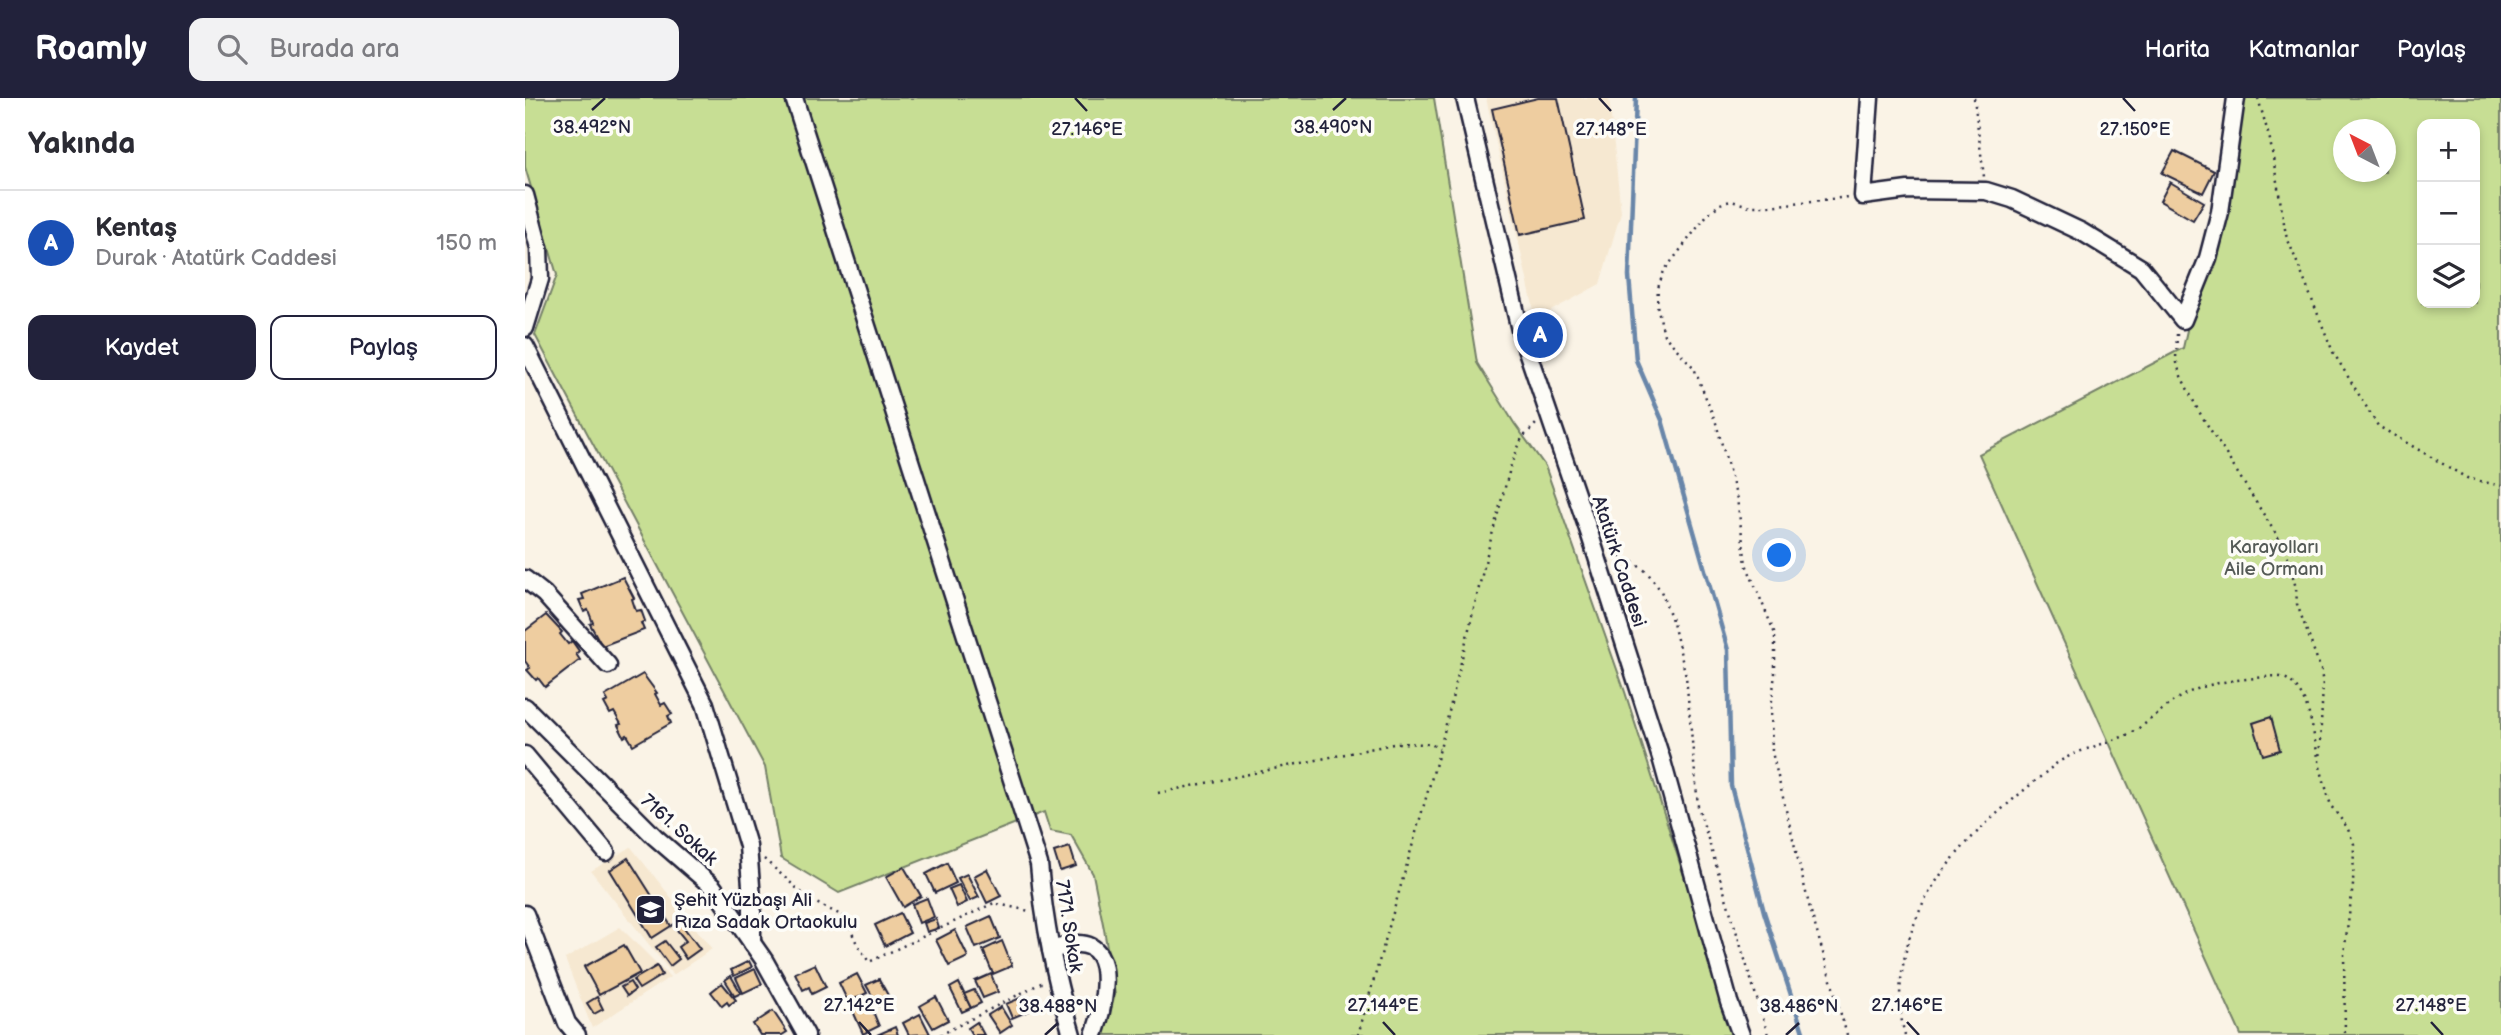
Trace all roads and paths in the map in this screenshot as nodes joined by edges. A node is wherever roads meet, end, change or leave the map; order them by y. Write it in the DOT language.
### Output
graph roads {
  1 [pos="794,98"];
  2 [pos="1465,98"];
  3 [pos="1870,98"];
  4 [pos="1974,98"];
  5 [pos="2236,98"];
  6 [pos="2258,98"];
  7 [pos="1986,191"];
  8 [pos="525,195"];
  9 [pos="1863,196"];
  10 [pos="2183,320"];
  11 [pos="525,328"];
  12 [pos="525,346"];
  13 [pos="1549,415"];
  14 [pos="2501,486"];
  15 [pos="1608,550"];
  16 [pos="525,579"];
  17 [pos="608,665"];
  18 [pos="525,707"];
  19 [pos="1440,750"];
  20 [pos="525,755"];
  21 [pos="2319,763"];
  22 [pos="1158,793"];
  23 [pos="748,846"];
  24 [pos="606,852"];
  25 [pos="525,914"];
  26 [pos="1043,914"];
  27 [pos="752,943"];
  28 [pos="1051,950"];
  29 [pos="1055,976"];
  30 [pos="577,1035"];
  31 [pos="806,1035"];
  32 [pos="940,1035"];
  33 [pos="1072,1035"];
  34 [pos="1094,1035"];
  35 [pos="1358,1035"];
  36 [pos="1741,1035"];
  37 [pos="1768,1035"];
  38 [pos="1847,1035"];
  39 [pos="1905,1035"];
  40 [pos="2345,1035"];
  1 -- 26 [label="street, 7171. Sokak"];
  2 -- 13 [label="street, Atatürk Caddesi"];
  3 -- 9 [label="street"];
  4 -- 7 [label="path"];
  5 -- 10 [label="street"];
  6 -- 14 [label="path"];
  7 -- 9 [label="street"];
  7 -- 10 [label="street"];
  8 -- 11 [label="street"];
  9 -- 38 [label="path"];
  10 -- 21 [label="path"];
  12 -- 23 [label="street"];
  13 -- 19 [label="path"];
  13 -- 36 [label="street, Atatürk Caddesi"];
  15 -- 37 [label="path"];
  16 -- 17 [label="street"];
  18 -- 27 [label="street, 7161. Sokak"];
  19 -- 22 [label="path"];
  19 -- 35 [label="path"];
  20 -- 24 [label="street"];
  21 -- 39 [label="path"];
  21 -- 40 [label="path"];
  23 -- 26 [label="path"];
  23 -- 27 [label="street"];
  25 -- 30 [label="street"];
  26 -- 28 [label="street, 7171. Sokak"];
  27 -- 31 [label="street, 7161. Sokak"];
  28 -- 29 [label="street, 7171. Sokak"];
  28 -- 34 [label="street"];
  29 -- 32 [label="path"];
  29 -- 33 [label="street, 7171. Sokak"];
}
